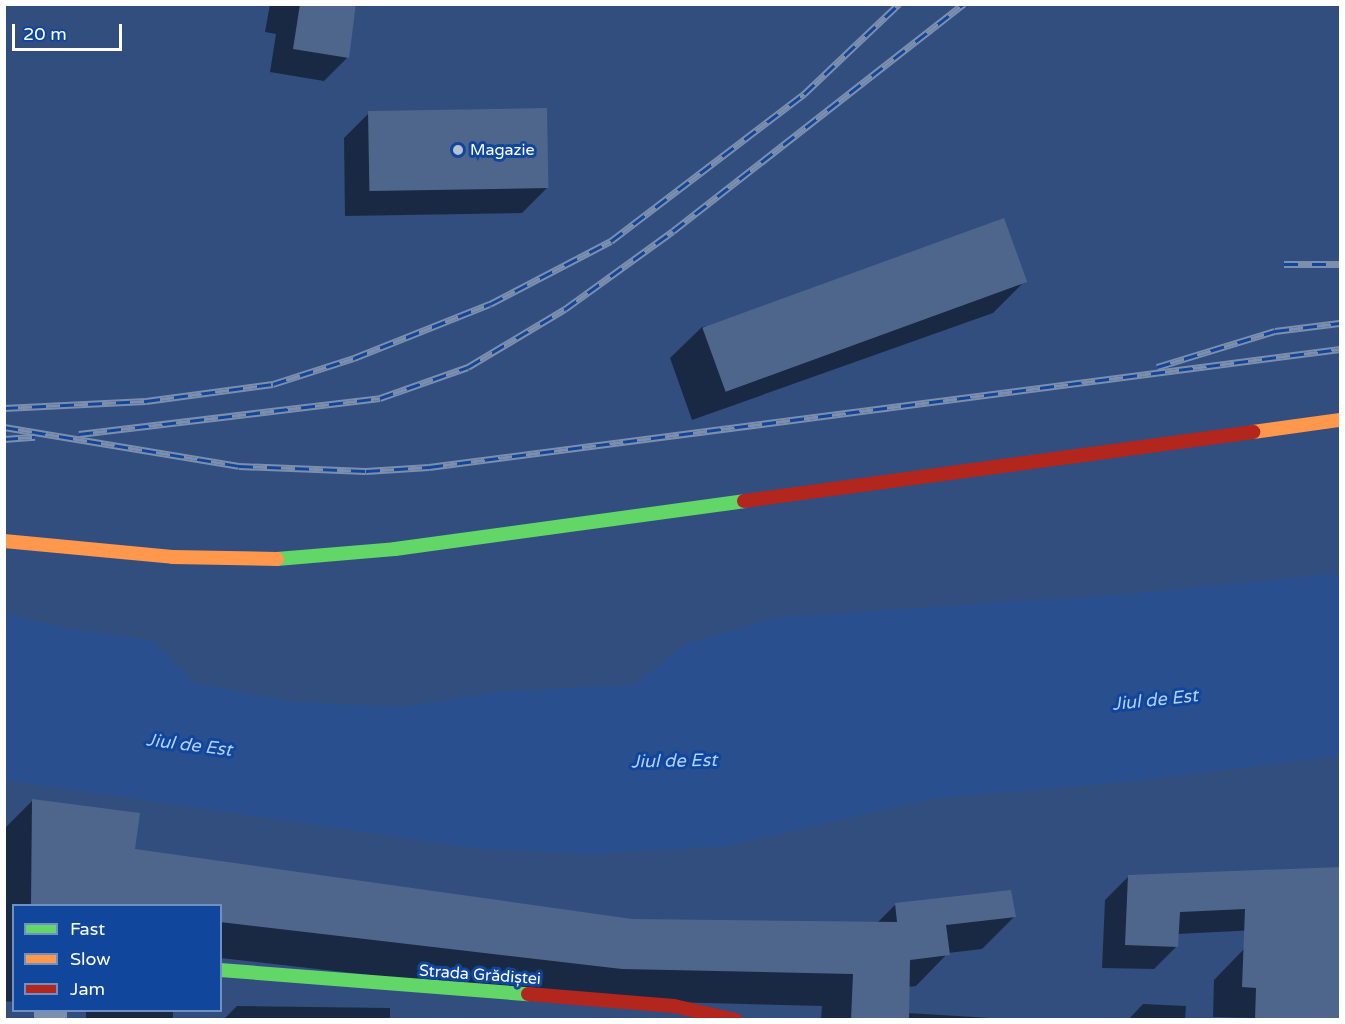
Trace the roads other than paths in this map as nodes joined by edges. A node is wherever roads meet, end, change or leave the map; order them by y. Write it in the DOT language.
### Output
graph roads {
  1 [pos="1341,420"];
  2 [pos="4,541"];
  3 [pos="222,970"];
  4 [pos="735,1020"];
  1 -- 2 [label="street"];
  3 -- 4 [label="street, Strada Grădiștei"];
}
